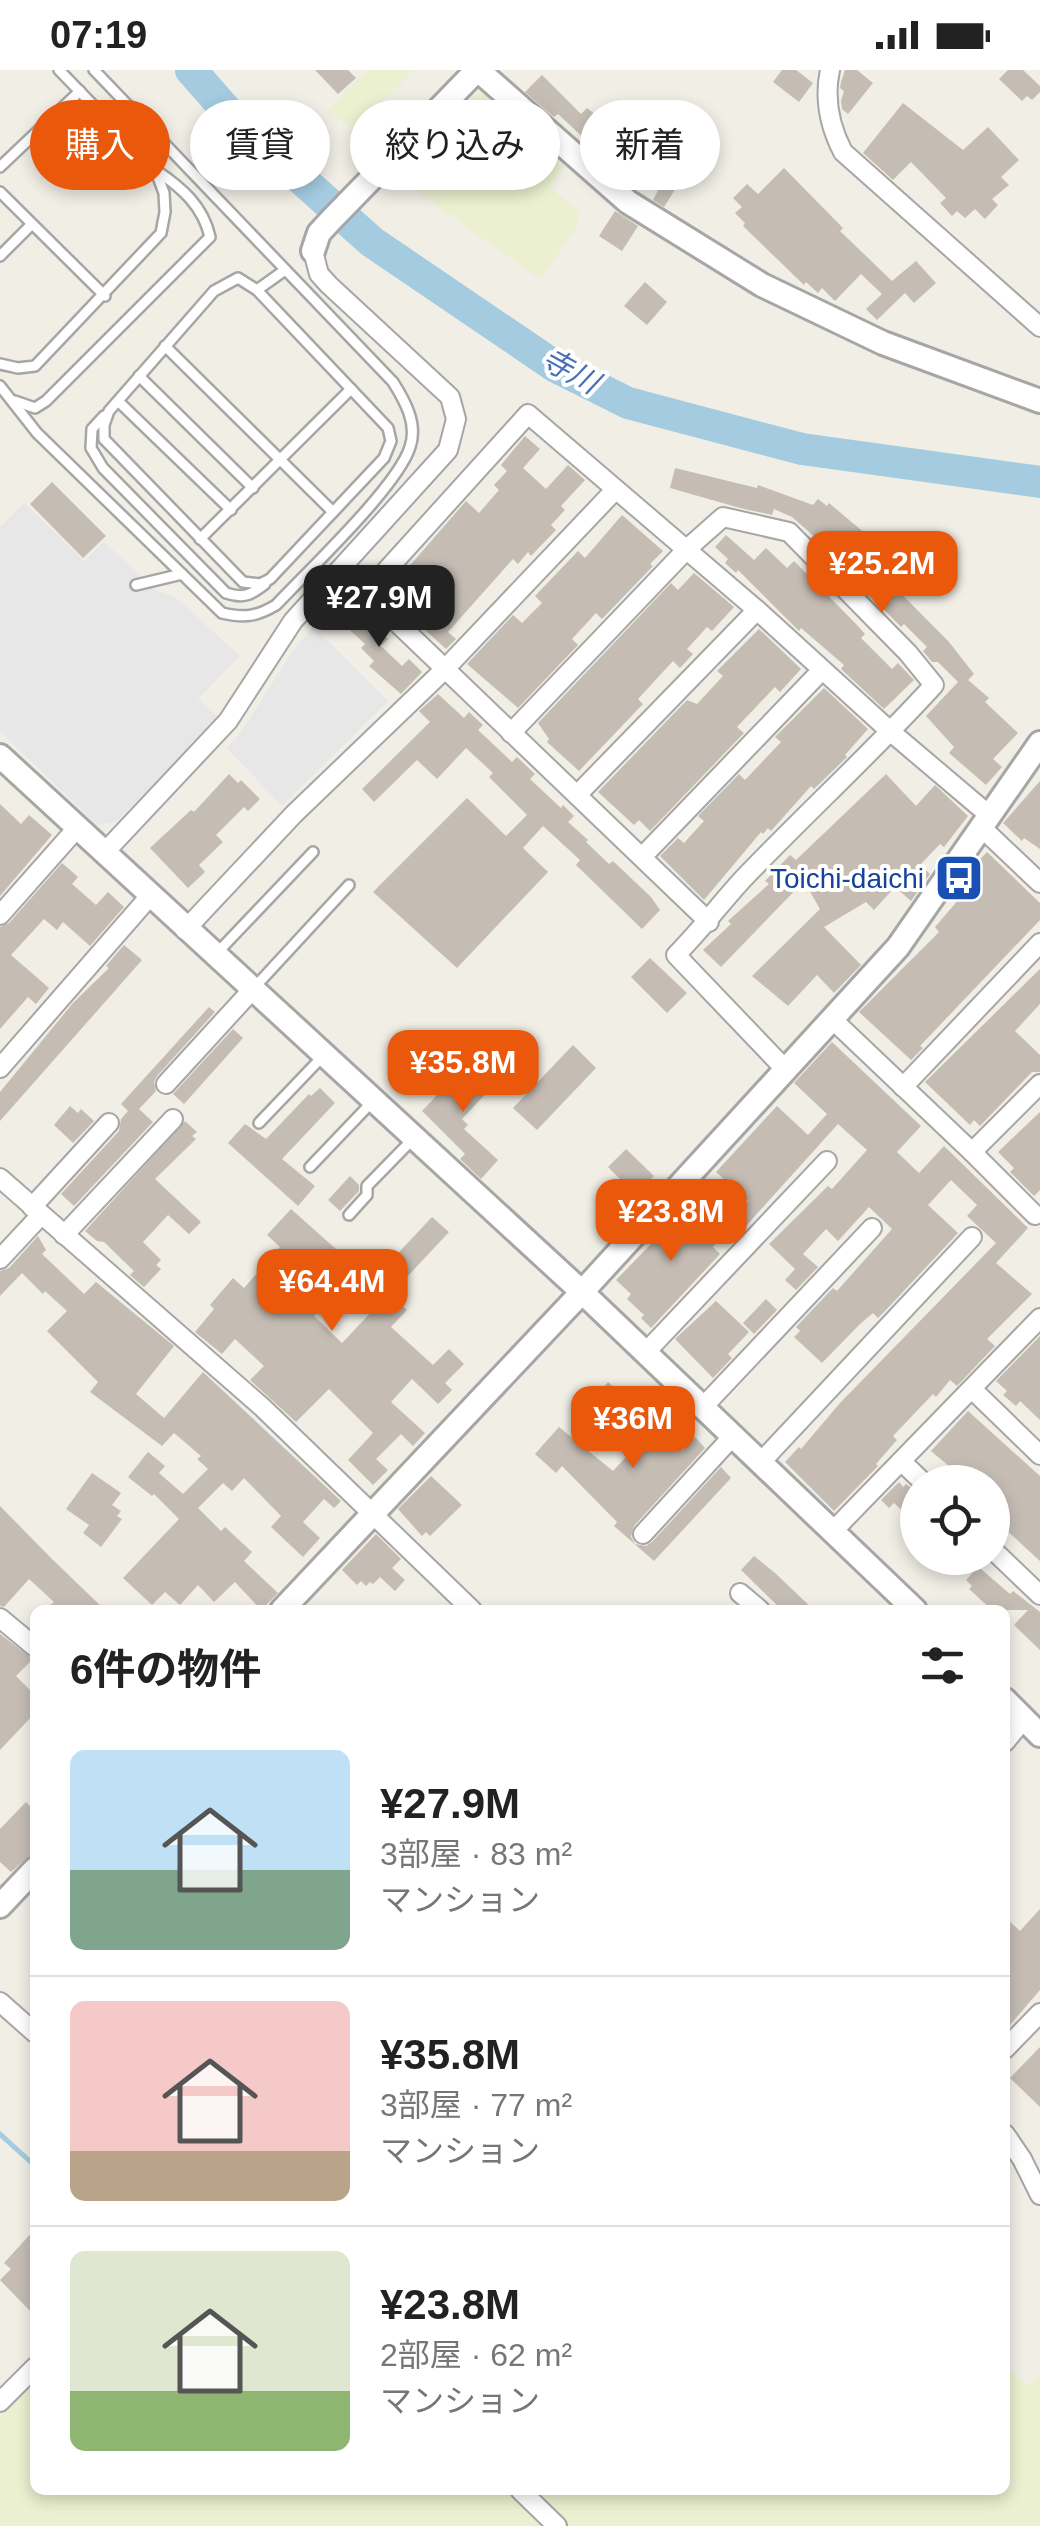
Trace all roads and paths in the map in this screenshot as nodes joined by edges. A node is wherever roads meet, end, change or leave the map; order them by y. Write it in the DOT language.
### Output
graph roads {
  1 [pos="59,70"];
  2 [pos="94,70"];
  3 [pos="478,70"];
  4 [pos="830,70"];
  5 [pos="80,91"];
  6 [pos="89,100"];
  7 [pos="0,167"];
  8 [pos="170,180"];
  9 [pos="163,190"];
  10 [pos="0,192"];
  11 [pos="32,224"];
  12 [pos="313,251"];
  13 [pos="0,256"];
  14 [pos="285,270"];
  15 [pos="258,290"];
  16 [pos="104,296"];
  17 [pos="1040,327"];
  18 [pos="165,346"];
  19 [pos="0,364"];
  20 [pos="139,376"];
  21 [pos="0,386"];
  22 [pos="350,388"];
  23 [pos="10,399"];
  24 [pos="118,401"];
  25 [pos="1040,401"];
  26 [pos="109,411"];
  27 [pos="281,461"];
  28 [pos="253,488"];
  29 [pos="614,490"];
  30 [pos="230,510"];
  31 [pos="333,512"];
  32 [pos="200,540"];
  33 [pos="688,548"];
  34 [pos="182,574"];
  35 [pos="270,578"];
  36 [pos="136,585"];
  37 [pos="757,610"];
  38 [pos="444,670"];
  39 [pos="822,670"];
  40 [pos="891,732"];
  41 [pos="511,733"];
  42 [pos="1040,742"];
  43 [pos="0,756"];
  44 [pos="577,795"];
  45 [pos="985,821"];
  46 [pos="77,828"];
  47 [pos="313,852"];
  48 [pos="104,853"];
  49 [pos="642,858"];
  50 [pos="1040,883"];
  51 [pos="349,885"];
  52 [pos="150,896"];
  53 [pos="0,914"];
  54 [pos="709,922"];
  55 [pos="185,930"];
  56 [pos="1040,944"];
  57 [pos="214,956"];
  58 [pos="252,990"];
  59 [pos="831,1018"];
  60 [pos="323,1056"];
  61 [pos="0,1068"];
  62 [pos="784,1068"];
  63 [pos="166,1084"];
  64 [pos="1040,1084"];
  65 [pos="903,1087"];
  66 [pos="373,1102"];
  67 [pos="173,1119"];
  68 [pos="110,1123"];
  69 [pos="258,1123"];
  70 [pos="413,1138"];
  71 [pos="972,1152"];
  72 [pos="827,1162"];
  73 [pos="310,1167"];
  74 [pos="0,1178"];
  75 [pos="37,1211"];
  76 [pos="349,1215"];
  77 [pos="1035,1215"];
  78 [pos="872,1228"];
  79 [pos="64,1235"];
  80 [pos="972,1237"];
  81 [pos="0,1259"];
  82 [pos="582,1292"];
  83 [pos="1040,1318"];
  84 [pos="645,1353"];
  85 [pos="973,1390"];
  86 [pos="702,1408"];
  87 [pos="732,1436"];
  88 [pos="1040,1455"];
  89 [pos="901,1461"];
  90 [pos="761,1462"];
  91 [pos="905,1465"];
  92 [pos="372,1513"];
  93 [pos="834,1530"];
  94 [pos="643,1534"];
  95 [pos="1010,1566"];
  96 [pos="740,1593"];
  97 [pos="1040,1595"];
  98 [pos="287,1605"];
  99 [pos="467,1605"];
  100 [pos="754,1605"];
  101 [pos="909,1605"];
  102 [pos="0,1618"];
  103 [pos="30,1643"];
  104 [pos="1010,1704"];
  105 [pos="1034,1726"];
  106 [pos="1010,1739"];
  107 [pos="30,1873"];
  108 [pos="0,1906"];
  109 [pos="0,2002"];
  110 [pos="1040,2012"];
  111 [pos="30,2029"];
  112 [pos="1010,2045"];
  113 [pos="1010,2143"];
  114 [pos="1040,2195"];
  115 [pos="30,2372"];
  116 [pos="0,2402"];
  117 [pos="525,2495"];
  118 [pos="557,2526"];
  1 -- 5 [label="lane"];
  2 -- 14 [label="lane"];
  3 -- 12 [label="street"];
  3 -- 25 [label="street"];
  4 -- 17 [label="street"];
  5 -- 6 [label="lane"];
  5 -- 7 [label="lane"];
  8 -- 23 [label="lane"];
  9 -- 16 [label="lane"];
  10 -- 11 [label="lane"];
  11 -- 13 [label="lane"];
  11 -- 16 [label="lane"];
  12 -- 48 [label="street"];
  14 -- 15 [label="lane"];
  14 -- 34 [label="lane"];
  15 -- 18 [label="lane"];
  15 -- 22 [label="lane"];
  16 -- 19 [label="lane"];
  18 -- 20 [label="lane"];
  18 -- 27 [label="lane"];
  20 -- 24 [label="lane"];
  20 -- 28 [label="lane"];
  21 -- 23 [label="lane"];
  22 -- 27 [label="lane"];
  22 -- 31 [label="lane"];
  23 -- 34 [label="lane"];
  24 -- 26 [label="lane"];
  24 -- 30 [label="lane"];
  26 -- 32 [label="lane"];
  26 -- 35 [label="lane"];
  27 -- 28 [label="lane"];
  27 -- 31 [label="lane"];
  28 -- 30 [label="lane"];
  29 -- 33 [label="street"];
  29 -- 38 [label="street"];
  29 -- 38 [label="street"];
  30 -- 32 [label="lane"];
  31 -- 35 [label="lane"];
  32 -- 35 [label="lane"];
  33 -- 37 [label="street"];
  33 -- 40 [label="street"];
  33 -- 41 [label="street"];
  34 -- 36 [label="lane"];
  37 -- 39 [label="street"];
  37 -- 44 [label="street"];
  38 -- 41 [label="street"];
  38 -- 55 [label="street"];
  39 -- 40 [label="street"];
  39 -- 49 [label="street"];
  40 -- 45 [label="street"];
  40 -- 54 [label="street"];
  41 -- 44 [label="street"];
  42 -- 45 [label="street"];
  43 -- 46 [label="street"];
  44 -- 49 [label="street"];
  45 -- 50 [label="street"];
  45 -- 59 [label="street"];
  46 -- 48 [label="street"];
  46 -- 53 [label="street"];
  47 -- 57 [label="lane"];
  48 -- 52 [label="street"];
  49 -- 54 [label="street"];
  51 -- 58 [label="lane"];
  52 -- 55 [label="street"];
  52 -- 61 [label="street"];
  54 -- 62 [label="street"];
  55 -- 57 [label="street"];
  56 -- 65 [label="street"];
  57 -- 58 [label="street"];
  58 -- 60 [label="street"];
  58 -- 63 [label="street"];
  59 -- 62 [label="street"];
  59 -- 65 [label="street"];
  60 -- 66 [label="street"];
  60 -- 69 [label="lane"];
  62 -- 82 [label="street"];
  64 -- 71 [label="street"];
  65 -- 71 [label="street"];
  66 -- 70 [label="street"];
  66 -- 73 [label="lane"];
  67 -- 79 [label="street"];
  68 -- 75 [label="street"];
  70 -- 76 [label="lane"];
  70 -- 82 [label="street"];
  71 -- 77 [label="street"];
  72 -- 84 [label="street"];
  74 -- 75 [label="street"];
  75 -- 79 [label="street"];
  75 -- 81 [label="street"];
  78 -- 86 [label="street"];
  79 -- 92 [label="street"];
  80 -- 90 [label="street"];
  82 -- 84 [label="street"];
  82 -- 92 [label="street"];
  83 -- 85 [label="street"];
  84 -- 86 [label="street"];
  85 -- 88 [label="street"];
  85 -- 89 [label="street"];
  86 -- 87 [label="street"];
  87 -- 90 [label="street"];
  87 -- 94 [label="street"];
  89 -- 91 [label="street"];
  89 -- 93 [label="street"];
  90 -- 93 [label="street"];
  92 -- 98 [label="street"];
  92 -- 99 [label="street"];
  93 -- 101 [label="street"];
  95 -- 97 [label="street"];
  96 -- 100 [label="street"];
  102 -- 103 [label="street"];
  104 -- 105 [label="street"];
  105 -- 106 [label="street"];
  107 -- 108 [label="street"];
  109 -- 111 [label="street"];
  110 -- 112 [label="street"];
  113 -- 114 [label="street"];
  115 -- 116 [label="street"];
  117 -- 118 [label="street"];
}
